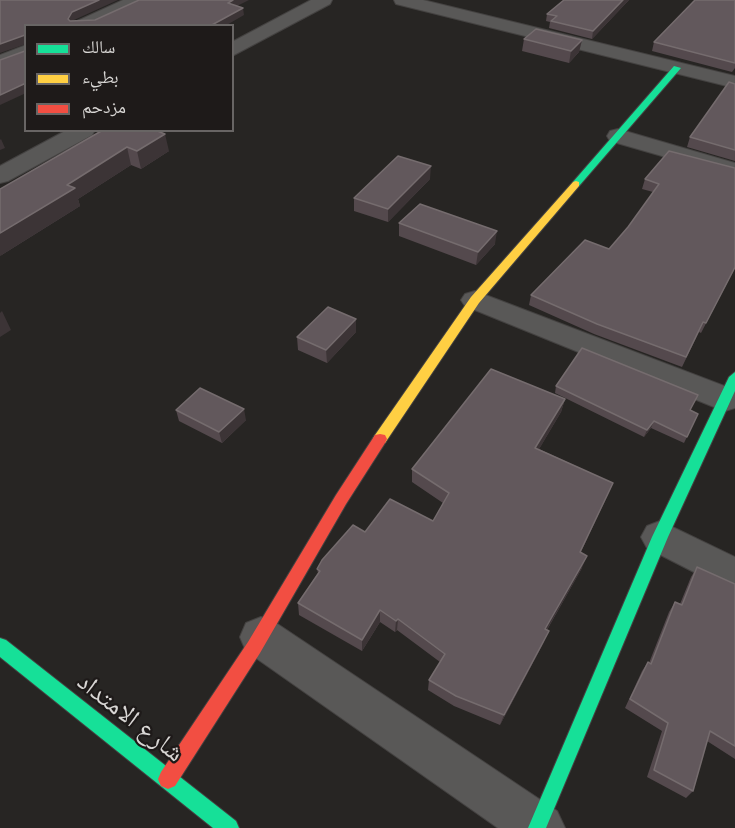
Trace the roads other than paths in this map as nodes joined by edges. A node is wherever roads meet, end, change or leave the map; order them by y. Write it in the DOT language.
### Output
graph roads {
  1 [pos="137,0"];
  2 [pos="324,0"];
  3 [pos="402,0"];
  4 [pos="95,3"];
  5 [pos="116,9"];
  6 [pos="85,24"];
  7 [pos="234,49"];
  8 [pos="24,52"];
  9 [pos="0,62"];
  10 [pos="677,68"];
  11 [pos="735,82"];
  12 [pos="80,132"];
  13 [pos="618,136"];
  14 [pos="735,170"];
  15 [pos="0,176"];
  16 [pos="475,300"];
  17 [pos="730,388"];
  18 [pos="660,537"];
  19 [pos="735,576"];
  20 [pos="261,637"];
  21 [pos="0,646"];
  22 [pos="168,779"];
  23 [pos="539,827"];
  24 [pos="230,828"];
  1 -- 5 [label="street"];
  2 -- 7 [label="street"];
  3 -- 10 [label="street"];
  4 -- 5 [label="street"];
  5 -- 6 [label="street"];
  8 -- 9 [label="street"];
  10 -- 11 [label="street"];
  10 -- 13 [label="street"];
  12 -- 15 [label="street"];
  13 -- 14 [label="street"];
  13 -- 16 [label="street"];
  16 -- 17 [label="street"];
  16 -- 20 [label="street"];
  17 -- 18 [label="street"];
  18 -- 19 [label="street"];
  18 -- 23 [label="street"];
  20 -- 22 [label="street"];
  20 -- 23 [label="street"];
  21 -- 22 [label="street, شارع الامتداد"];
  22 -- 24 [label="street, شارع الامتداد"];
}
